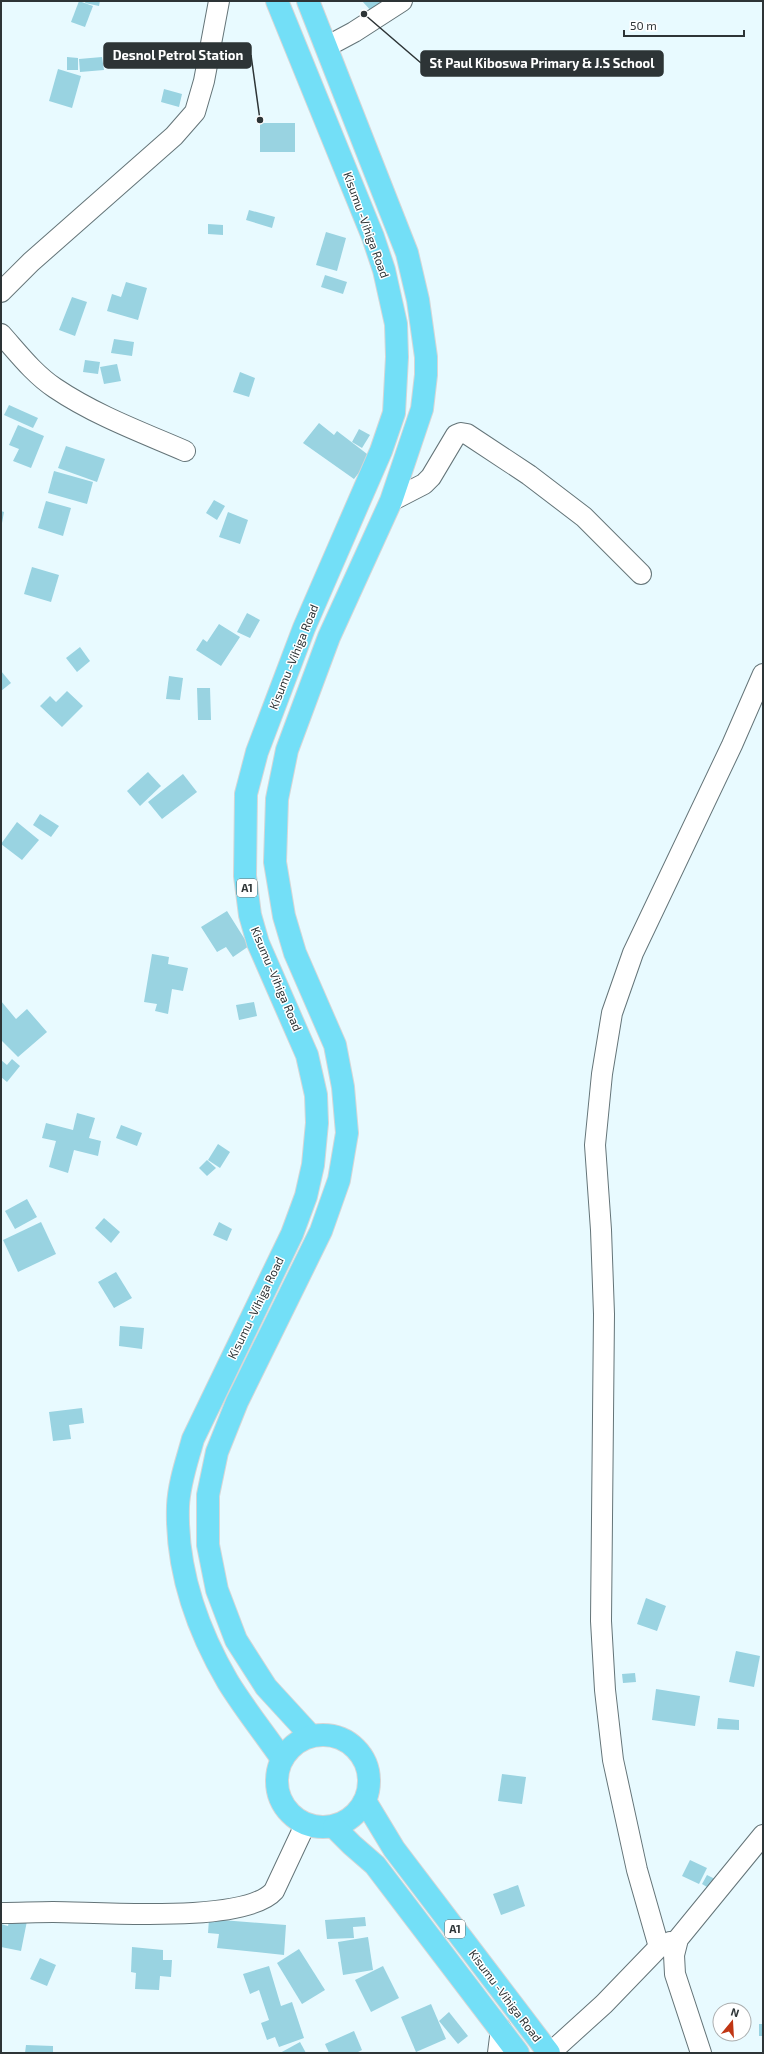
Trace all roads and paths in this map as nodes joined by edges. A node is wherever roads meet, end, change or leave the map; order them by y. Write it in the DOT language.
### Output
graph roads {
  1 [pos="219,1"];
  2 [pos="277,1"];
  3 [pos="308,1"];
  4 [pos="402,1"];
  5 [pos="326,47"];
  6 [pos="1,292"];
  7 [pos="1,334"];
  8 [pos="185,451"];
  9 [pos="392,502"];
  10 [pos="641,574"];
  11 [pos="763,674"];
  12 [pos="311,1736"];
  13 [pos="282,1759"];
  14 [pos="365,1801"];
  15 [pos="305,1825"];
  16 [pos="334,1827"];
  17 [pos="763,1835"];
  18 [pos="1,1913"];
  19 [pos="678,1939"];
  20 [pos="659,1947"];
  21 [pos="500,2029"];
  22 [pos="498,2053"];
  23 [pos="518,2053"];
  24 [pos="550,2053"];
  25 [pos="701,2053"];
  1 -- 6 [label="street"];
  2 -- 13 [label="highway, Kisumu -Vihiga Road / A1"];
  3 -- 5 [label="highway, Kisumu -Vihiga Road"];
  4 -- 5 [label="street"];
  5 -- 9 [label="highway, Kisumu -Vihiga Road"];
  7 -- 8 [label="street"];
  9 -- 10 [label="street"];
  9 -- 12 [label="highway, Kisumu -Vihiga Road"];
  11 -- 20 [label="street"];
  12 -- 13 [label="highway"];
  12 -- 14 [label="highway"];
  13 -- 15 [label="highway"];
  14 -- 16 [label="highway"];
  14 -- 24 [label="highway, Kisumu -Vihiga Road / A1"];
  15 -- 16 [label="highway"];
  15 -- 18 [label="street"];
  16 -- 21 [label="highway, Kisumu -Vihiga Road / A1"];
  17 -- 19 [label="street"];
  19 -- 20 [label="street"];
  19 -- 25 [label="street"];
  20 -- 24 [label="street"];
  21 -- 22 [label="street"];
  21 -- 23 [label="highway, Kisumu -Vihiga Road / A1"];
}
